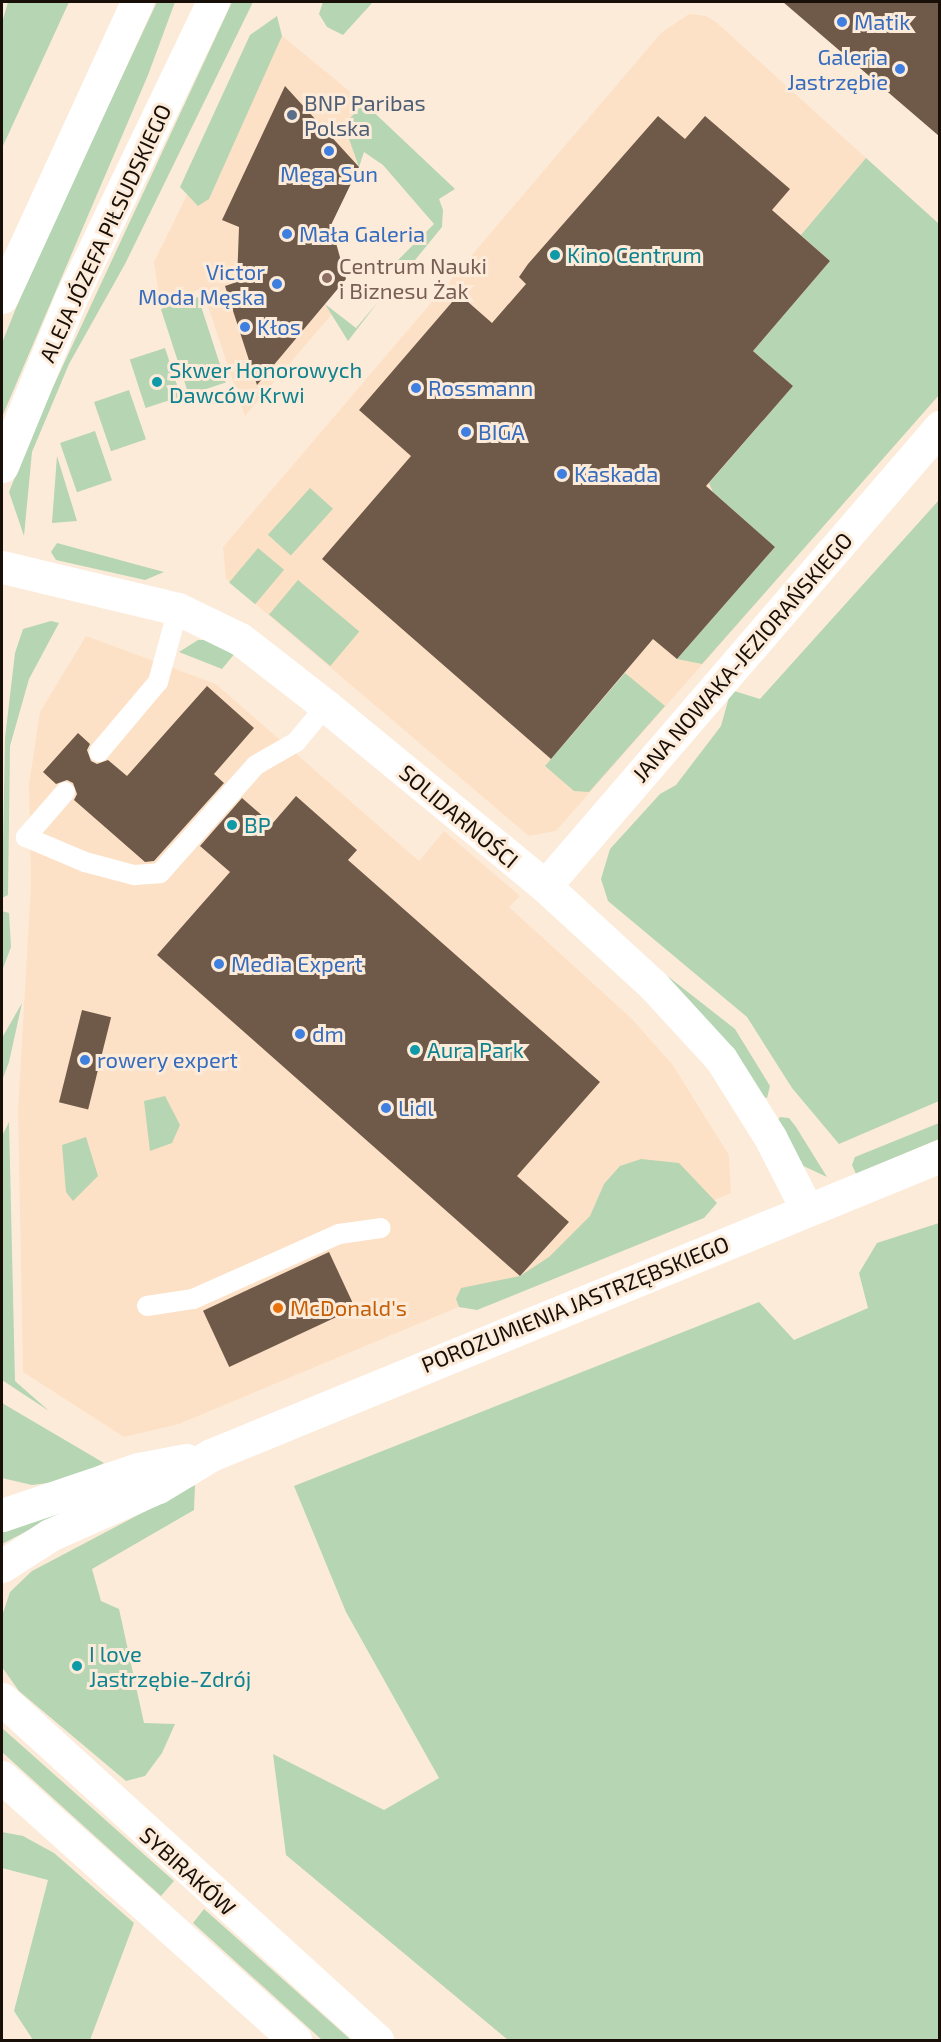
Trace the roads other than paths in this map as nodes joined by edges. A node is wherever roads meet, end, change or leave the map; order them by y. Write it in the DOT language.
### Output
graph roads {
  1 [pos="137,2"];
  2 [pos="213,2"];
  3 [pos="2,297"];
  4 [pos="939,427"];
  5 [pos="2,466"];
  6 [pos="2,567"];
  7 [pos="178,609"];
  8 [pos="326,706"];
  9 [pos="99,752"];
  10 [pos="65,792"];
  11 [pos="545,886"];
  12 [pos="939,1156"];
  13 [pos="807,1210"];
  14 [pos="381,1228"];
  15 [pos="147,1306"];
  16 [pos="211,1455"];
  17 [pos="9,1507"];
  18 [pos="2,1566"];
  19 [pos="2,1699"];
  20 [pos="2,1777"];
  21 [pos="35,1810"];
  22 [pos="2,1813"];
  23 [pos="295,2040"];
  24 [pos="377,2040"];
  1 -- 3 [label="street"];
  2 -- 5 [label="street, ALEJA JÓZEFA PIŁSUDSKIEGO"];
  4 -- 11 [label="street, JANA NOWAKA-JEZIORAŃSKIEGO"];
  6 -- 7 [label="street, SOLIDARNOŚCI"];
  7 -- 8 [label="street, SOLIDARNOŚCI"];
  7 -- 9 [label="lane"];
  8 -- 10 [label="lane"];
  8 -- 11 [label="street, SOLIDARNOŚCI"];
  11 -- 13 [label="street, SOLIDARNOŚCI"];
  12 -- 13 [label="street, POROZUMIENIA JASTRZĘBSKIEGO"];
  13 -- 16 [label="street, POROZUMIENIA JASTRZĘBSKIEGO"];
  14 -- 15 [label="lane"];
  16 -- 17 [label="street, POROZUMIENIA JASTRZĘBSKIEGO"];
  16 -- 18 [label="street, POROZUMIENIA JASTRZĘBSKIEGO"];
  19 -- 24 [label="street, SYBIRAKÓW"];
  20 -- 21 [label="street"];
  21 -- 22 [label="street"];
  21 -- 23 [label="street"];
}
